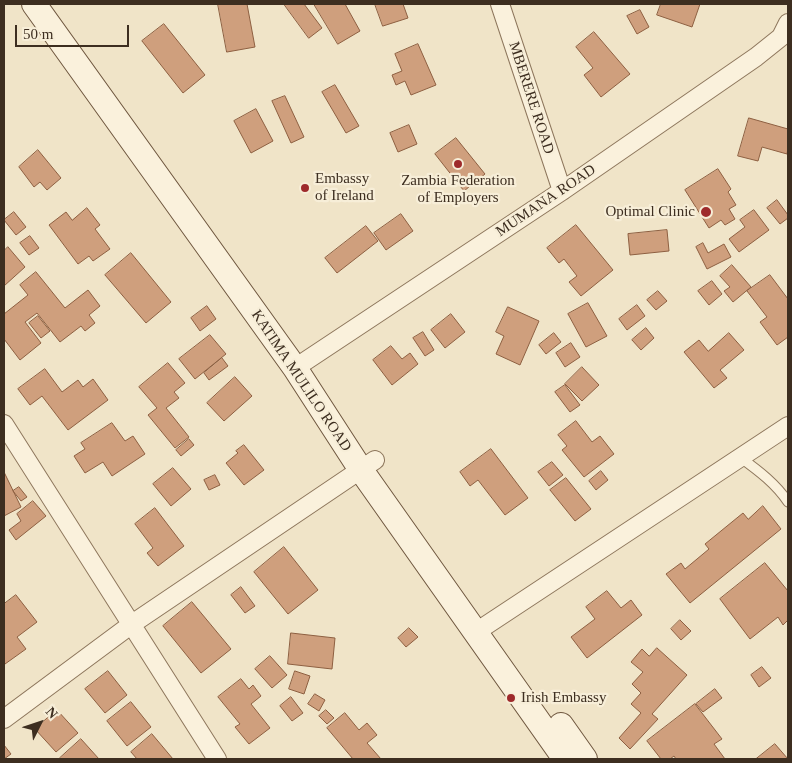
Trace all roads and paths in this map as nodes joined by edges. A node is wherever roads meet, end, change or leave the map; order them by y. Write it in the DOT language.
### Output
graph roads {
  1 [pos="34,4"];
  2 [pos="54,4"];
  3 [pos="500,4"];
  4 [pos="788,23"];
  5 [pos="562,191"];
  6 [pos="301,364"];
  7 [pos="4,424"];
  8 [pos="788,426"];
  9 [pos="741,458"];
  10 [pos="368,465"];
  11 [pos="788,502"];
  12 [pos="132,624"];
  13 [pos="483,627"];
  14 [pos="4,719"];
  15 [pos="217,759"];
  16 [pos="565,759"];
  17 [pos="585,759"];
  1 -- 6 [label="main road, KATIMA MULILO ROAD"];
  2 -- 6 [label="main road, KATIMA MULILO ROAD"];
  3 -- 5 [label="street, MBERERE ROAD"];
  4 -- 5 [label="street, MUMANA ROAD"];
  5 -- 6 [label="street, MUMANA ROAD"];
  6 -- 10 [label="main road, KATIMA MULILO ROAD"];
  7 -- 12 [label="street"];
  8 -- 9 [label="street"];
  9 -- 11 [label="lane"];
  9 -- 13 [label="street"];
  10 -- 12 [label="street"];
  10 -- 13 [label="main road, KATIMA MULILO ROAD"];
  12 -- 14 [label="street"];
  12 -- 15 [label="street"];
  13 -- 16 [label="main road, KATIMA MULILO ROAD"];
  13 -- 17 [label="main road, KATIMA MULILO ROAD"];
}
